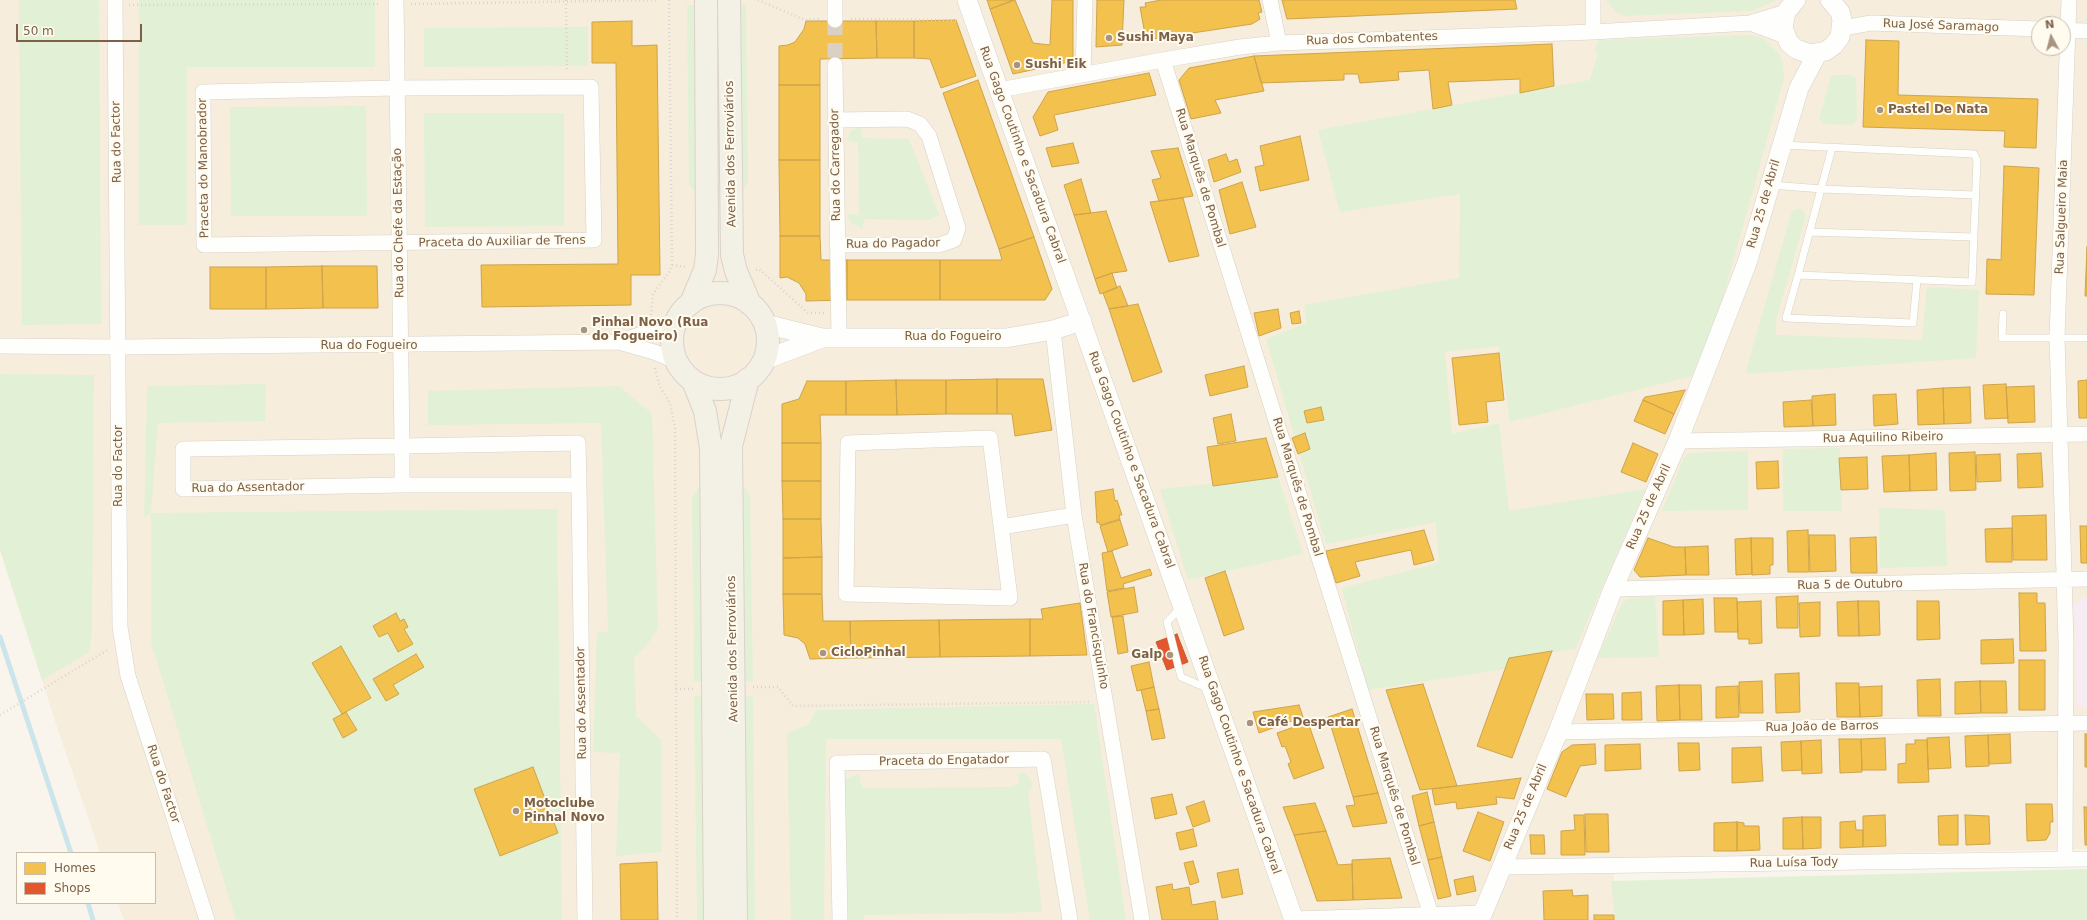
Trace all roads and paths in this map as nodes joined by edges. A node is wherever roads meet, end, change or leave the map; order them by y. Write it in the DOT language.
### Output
graph roads {
  1 [pos="659,0"];
  2 [pos="669,0"];
  3 [pos="706,0"];
  4 [pos="729,0"];
  5 [pos="758,0"];
  6 [pos="835,0"];
  7 [pos="967,0"];
  8 [pos="1085,0"];
  9 [pos="1270,0"];
  10 [pos="1593,0"];
  11 [pos="1831,0"];
  12 [pos="2069,0"];
  13 [pos="566,1"];
  14 [pos="115,2"];
  15 [pos="396,2"];
  16 [pos="1791,6"];
  17 [pos="2067,16"];
  18 [pos="835,20"];
  19 [pos="1750,23"];
  20 [pos="959,27"];
  21 [pos="1842,28"];
  22 [pos="2031,29"];
  23 [pos="2071,30"];
  24 [pos="2087,31"];
  25 [pos="1593,32"];
  26 [pos="1790,42"];
  27 [pos="1279,43"];
  28 [pos="1817,54"];
  29 [pos="2065,56"];
  30 [pos="1163,60"];
  31 [pos="835,65"];
  32 [pos="1083,75"];
  33 [pos="568,87"];
  34 [pos="397,88"];
  35 [pos="1799,88"];
  36 [pos="999,90"];
  37 [pos="835,120"];
  38 [pos="1781,145"];
  39 [pos="1832,148"];
  40 [pos="1769,185"];
  41 [pos="1822,189"];
  42 [pos="1975,195"];
  43 [pos="1809,232"];
  44 [pos="1974,237"];
  45 [pos="399,244"];
  46 [pos="837,245"];
  47 [pos="1798,275"];
  48 [pos="1917,280"];
  49 [pos="691,302"];
  50 [pos="750,304"];
  51 [pos="2003,314"];
  52 [pos="676,320"];
  53 [pos="1082,321"];
  54 [pos="765,324"];
  55 [pos="653,330"];
  56 [pos="1053,330"];
  57 [pos="831,338"];
  58 [pos="2057,338"];
  59 [pos="2087,338"];
  60 [pos="618,342"];
  61 [pos="0,346"];
  62 [pos="400,346"];
  63 [pos="119,347"];
  64 [pos="654,352"];
  65 [pos="764,360"];
  66 [pos="676,361"];
  67 [pos="748,379"];
  68 [pos="694,381"];
  69 [pos="2061,434"];
  70 [pos="2087,434"];
  71 [pos="1678,442"];
  72 [pos="402,446"];
  73 [pos="579,485"];
  74 [pos="402,486"];
  75 [pos="1074,515"];
  76 [pos="1001,527"];
  77 [pos="2065,579"];
  78 [pos="2087,579"];
  79 [pos="1613,589"];
  80 [pos="1182,605"];
  81 [pos="122,641"];
  82 [pos="723,687"];
  83 [pos="676,689"];
  84 [pos="1213,690"];
  85 [pos="1105,702"];
  86 [pos="0,715"];
  87 [pos="2087,723"];
  88 [pos="2066,724"];
  89 [pos="1558,732"];
  90 [pos="2065,859"];
  91 [pos="2087,859"];
  92 [pos="1500,867"];
  93 [pos="1431,915"];
  94 [pos="1482,916"];
  95 [pos="207,920"];
  96 [pos="585,920"];
  97 [pos="677,920"];
  98 [pos="715,920"];
  99 [pos="736,920"];
  100 [pos="840,920"];
  101 [pos="1070,920"];
  102 [pos="1142,920"];
  103 [pos="1294,920"];
  1 -- 13 [label="path"];
  2 -- 55 [label="path"];
  3 -- 49 [label="main road, Avenida dos Ferroviários"];
  4 -- 50 [label="main road, Avenida dos Ferroviários"];
  5 -- 18 [label="path"];
  6 -- 18 [label="street"];
  7 -- 36 [label="street, Rua Gago Coutinho e Sacadura Cabral"];
  8 -- 32 [label="street"];
  9 -- 27 [label="street"];
  10 -- 25 [label="street"];
  11 -- 21 [label="street"];
  12 -- 17 [label="street, Rua Salgueiro Maia"];
  13 -- 15 [label="path"];
  13 -- 33 [label="path"];
  14 -- 15 [label="path"];
  14 -- 63 [label="street, Rua do Factor"];
  15 -- 34 [label="street, Rua do Chefe da Estação"];
  16 -- 19 [label="street, Rua dos Combatentes"];
  16 -- 26 [label="street, Rua 25 de Abril"];
  18 -- 20 [label="path"];
  19 -- 25 [label="street, Rua dos Combatentes"];
  19 -- 26 [label="street, Rua dos Combatentes"];
  21 -- 22 [label="street, Rua José Saramago"];
  21 -- 28 [label="street"];
  23 -- 24 [label="street"];
  25 -- 27 [label="street, Rua dos Combatentes"];
  26 -- 28 [label="street"];
  26 -- 35 [label="street, Rua 25 de Abril"];
  27 -- 30 [label="street, Rua dos Combatentes"];
  28 -- 35 [label="street, Rua 25 de Abril"];
  29 -- 58 [label="street, Rua Salgueiro Maia"];
  30 -- 32 [label="street, Rua dos Combatentes"];
  30 -- 93 [label="street, Rua Marquês de Pombal"];
  31 -- 37 [label="street, Rua do Carregador"];
  32 -- 36 [label="street, Rua dos Combatentes"];
  33 -- 34 [label="street, Praceta do Auxiliar de Trens"];
  33 -- 45 [label="street, Praceta do Auxiliar de Trens"];
  34 -- 45 [label="street, Rua do Chefe da Estação"];
  34 -- 45 [label="street, Praceta do Manobrador"];
  35 -- 38 [label="street, Rua 25 de Abril"];
  36 -- 53 [label="street, Rua Gago Coutinho e Sacadura Cabral"];
  37 -- 46 [label="street, Rua do Carregador"];
  37 -- 46 [label="street, Rua do Pagador"];
  38 -- 39 [label="lane"];
  38 -- 40 [label="street, Rua 25 de Abril"];
  39 -- 41 [label="lane"];
  39 -- 42 [label="lane"];
  40 -- 41 [label="lane"];
  40 -- 71 [label="street, Rua 25 de Abril"];
  41 -- 42 [label="lane"];
  41 -- 43 [label="lane"];
  42 -- 44 [label="lane"];
  43 -- 44 [label="lane"];
  43 -- 47 [label="lane"];
  44 -- 48 [label="lane"];
  45 -- 62 [label="street, Rua do Chefe da Estação"];
  46 -- 57 [label="street, Rua do Carregador"];
  47 -- 48 [label="lane"];
  47 -- 48 [label="lane"];
  49 -- 50 [label="main road, Avenida dos Ferroviários"];
  49 -- 52 [label="main road, Avenida dos Ferroviários"];
  50 -- 54 [label="main road, Avenida dos Ferroviários"];
  51 -- 58 [label="lane"];
  52 -- 55 [label="street"];
  52 -- 66 [label="main road, Avenida dos Ferroviários"];
  53 -- 56 [label="street, Rua do Fogueiro"];
  53 -- 80 [label="street, Rua Gago Coutinho e Sacadura Cabral"];
  54 -- 57 [label="street, Rua do Fogueiro"];
  54 -- 65 [label="main road, Avenida dos Ferroviários"];
  55 -- 60 [label="street"];
  56 -- 57 [label="street, Rua do Fogueiro"];
  56 -- 75 [label="street, Rua do Francisquinho"];
  57 -- 65 [label="street, Rua do Fogueiro"];
  58 -- 59 [label="lane"];
  58 -- 69 [label="street, Rua Salgueiro Maia"];
  60 -- 62 [label="street, Rua do Fogueiro"];
  60 -- 64 [label="street"];
  61 -- 63 [label="street, Rua do Fogueiro"];
  62 -- 63 [label="street, Rua do Fogueiro"];
  62 -- 72 [label="street, Rua do Chefe da Estação"];
  63 -- 81 [label="street, Rua do Factor"];
  64 -- 66 [label="street"];
  64 -- 83 [label="path"];
  65 -- 67 [label="main road, Avenida dos Ferroviários"];
  66 -- 68 [label="main road, Avenida dos Ferroviários"];
  67 -- 68 [label="main road, Avenida dos Ferroviários"];
  67 -- 82 [label="main road, Avenida dos Ferroviários"];
  68 -- 82 [label="main road, Avenida dos Ferroviários"];
  69 -- 70 [label="street, Rua Aquilino Ribeiro"];
  69 -- 71 [label="street, Rua Aquilino Ribeiro"];
  69 -- 77 [label="street, Rua Salgueiro Maia"];
  71 -- 79 [label="street, Rua 25 de Abril"];
  72 -- 73 [label="street, Rua do Assentador"];
  72 -- 74 [label="street"];
  72 -- 74 [label="street, Rua do Assentador"];
  73 -- 74 [label="street, Rua do Assentador"];
  73 -- 96 [label="street, Rua do Assentador"];
  75 -- 76 [label="street"];
  75 -- 85 [label="street, Rua do Francisquinho"];
  76 -- 76 [label="street"];
  77 -- 78 [label="street, Rua 5 de Outubro"];
  77 -- 79 [label="street, Rua 5 de Outubro"];
  77 -- 88 [label="street, Rua Salgueiro Maia"];
  79 -- 89 [label="street, Rua 25 de Abril"];
  80 -- 84 [label="street, Rua Gago Coutinho e Sacadura Cabral"];
  80 -- 84 [label="lane"];
  81 -- 86 [label="path"];
  81 -- 95 [label="street, Rua do Factor"];
  82 -- 83 [label="path"];
  82 -- 85 [label="path"];
  82 -- 98 [label="main road, Avenida dos Ferroviários"];
  82 -- 99 [label="main road, Avenida dos Ferroviários"];
  83 -- 97 [label="path"];
  84 -- 103 [label="street, Rua Gago Coutinho e Sacadura Cabral"];
  85 -- 102 [label="street, Rua do Francisquinho"];
  87 -- 88 [label="street, Rua João de Barros"];
  88 -- 89 [label="street, Rua João de Barros"];
  88 -- 90 [label="street, Rua Salgueiro Maia"];
  89 -- 92 [label="street, Rua 25 de Abril"];
  90 -- 91 [label="street, Rua Luísa Tody"];
  90 -- 92 [label="street, Rua Luísa Tody"];
  92 -- 94 [label="street, Rua 25 de Abril"];
  93 -- 94 [label="street"];
  93 -- 103 [label="street"];
  100 -- 101 [label="street, Praceta do Engatador"];
}
